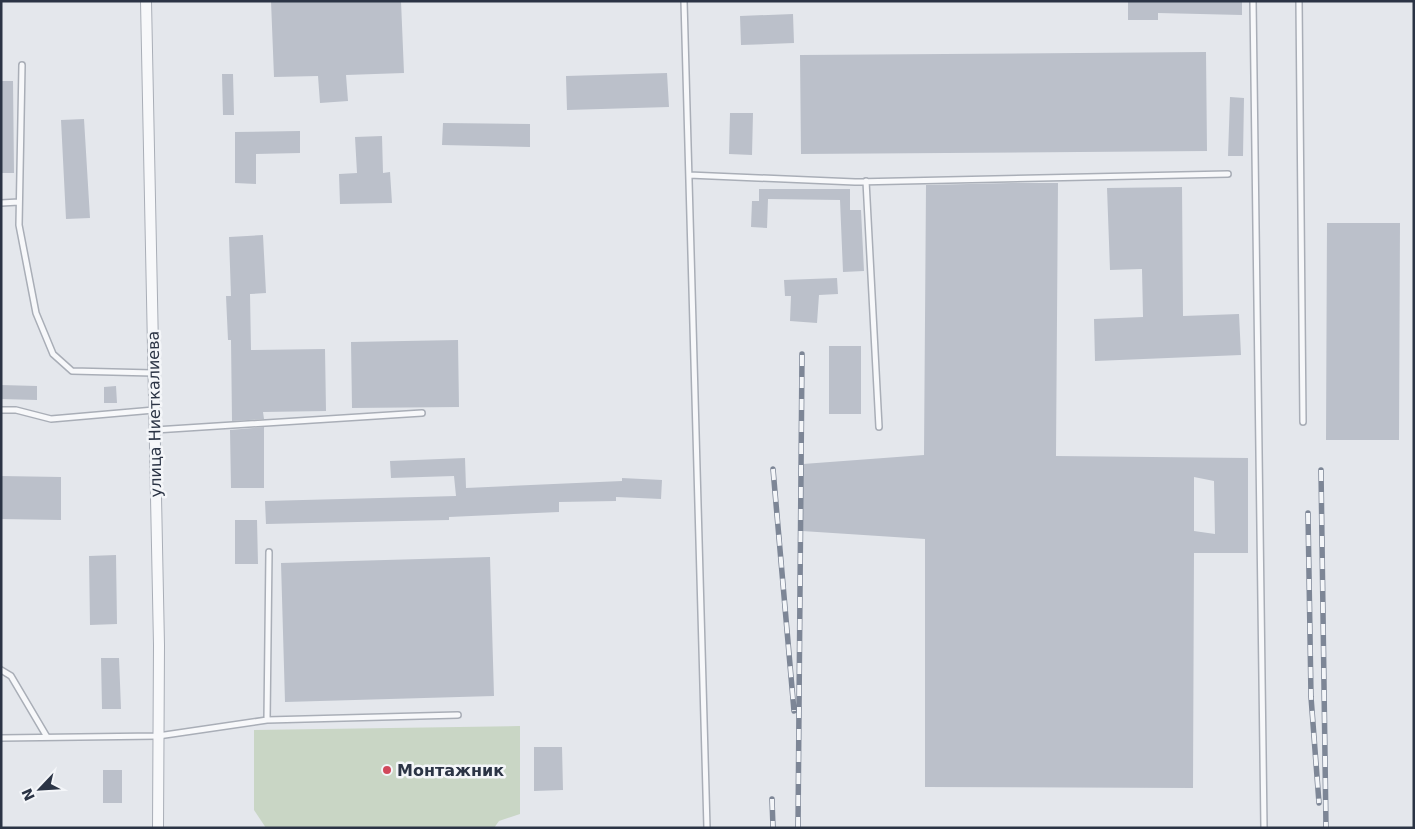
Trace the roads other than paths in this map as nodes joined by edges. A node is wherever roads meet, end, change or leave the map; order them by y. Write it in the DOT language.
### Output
graph roads {
  1 [pos="146,1"];
  2 [pos="684,1"];
  3 [pos="1253,1"];
  4 [pos="1299,1"];
  5 [pos="22,65"];
  6 [pos="1228,174"];
  7 [pos="689,175"];
  8 [pos="866,182"];
  9 [pos="1,202"];
  10 [pos="19,202"];
  11 [pos="154,373"];
  12 [pos="1,410"];
  13 [pos="154,410"];
  14 [pos="422,413"];
  15 [pos="1303,422"];
  16 [pos="879,428"];
  17 [pos="155,430"];
  18 [pos="269,552"];
  19 [pos="1,670"];
  20 [pos="458,715"];
  21 [pos="267,720"];
  22 [pos="158,736"];
  23 [pos="47,737"];
  24 [pos="1,738"];
  25 [pos="158,828"];
  26 [pos="707,828"];
  27 [pos="1264,828"];
  1 -- 11 [label="street, улица Ниеткалиева"];
  2 -- 7 [label="lane"];
  3 -- 27 [label="lane"];
  4 -- 15 [label="lane"];
  5 -- 10 [label="lane"];
  6 -- 8 [label="lane"];
  7 -- 8 [label="lane"];
  7 -- 26 [label="lane"];
  8 -- 16 [label="lane"];
  9 -- 10 [label="lane"];
  10 -- 11 [label="lane"];
  11 -- 13 [label="street, улица Ниеткалиева"];
  12 -- 13 [label="lane"];
  13 -- 17 [label="street, улица Ниеткалиева"];
  14 -- 17 [label="lane"];
  17 -- 22 [label="street, улица Ниеткалиева"];
  18 -- 21 [label="lane"];
  19 -- 23 [label="lane"];
  20 -- 21 [label="lane"];
  21 -- 22 [label="lane"];
  22 -- 23 [label="lane"];
  22 -- 25 [label="street, улица Ниеткалиева"];
  23 -- 24 [label="lane"];
}
